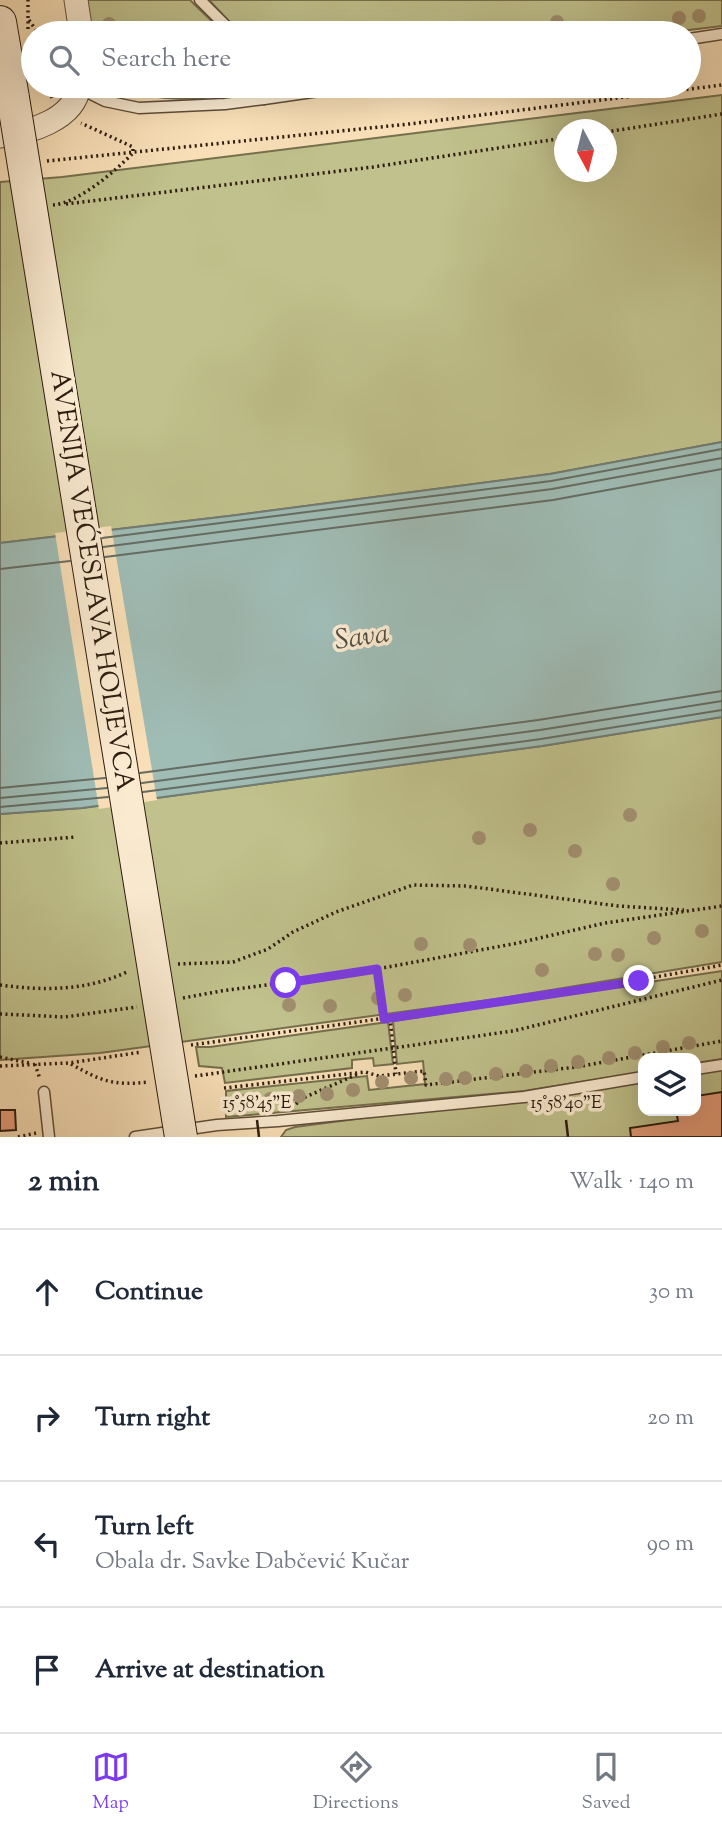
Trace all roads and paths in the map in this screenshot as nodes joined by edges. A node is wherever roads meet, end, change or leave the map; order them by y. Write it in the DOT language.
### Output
graph roads {
  1 [pos="76,0"];
  2 [pos="200,0"];
  3 [pos="7,17"];
  4 [pos="79,21"];
  5 [pos="221,21"];
  6 [pos="722,34"];
  7 [pos="701,37"];
  8 [pos="722,85"];
  9 [pos="701,88"];
  10 [pos="73,98"];
  11 [pos="74,98"];
  12 [pos="99,98"];
  13 [pos="271,98"];
  14 [pos="618,98"];
  15 [pos="264,99"];
  16 [pos="722,114"];
  17 [pos="617,130"];
  18 [pos="0,136"];
  19 [pos="554,140"];
  20 [pos="133,153"];
  21 [pos="44,161"];
  22 [pos="66,204"];
  23 [pos="53,205"];
  24 [pos="76,837"];
  25 [pos="0,843"];
  26 [pos="722,906"];
  27 [pos="693,910"];
  28 [pos="176,964"];
  29 [pos="722,965"];
  30 [pos="136,968"];
  31 [pos="377,969"];
  32 [pos="722,980"];
  33 [pos="0,985"];
  34 [pos="174,1000"];
  35 [pos="148,1005"];
  36 [pos="0,1014"];
  37 [pos="390,1018"];
  38 [pos="384,1019"];
  39 [pos="722,1041"];
  40 [pos="187,1046"];
  41 [pos="393,1049"];
  42 [pos="148,1051"];
  43 [pos="0,1057"];
  44 [pos="69,1063"];
  45 [pos="35,1064"];
  46 [pos="722,1065"];
  47 [pos="0,1066"];
  48 [pos="701,1068"];
  49 [pos="365,1072"];
  50 [pos="396,1074"];
  51 [pos="501,1076"];
  52 [pos="186,1077"];
  53 [pos="638,1078"];
  54 [pos="160,1081"];
  55 [pos="224,1088"];
  56 [pos="501,1088"];
  57 [pos="44,1092"];
  58 [pos="278,1122"];
  59 [pos="49,1137"];
  60 [pos="135,1137"];
  61 [pos="181,1137"];
  1 -- 4 [label="street"];
  2 -- 5 [label="lane"];
  3 -- 61 [label="main road, AVENIJA VEĆESLAVA HOLJEVCA, bridge"];
  6 -- 7 [label="lane"];
  8 -- 9 [label="path"];
  10 -- 18 [label="street"];
  11 -- 20 [label="path"];
  12 -- 15 [label="lane"];
  13 -- 15 [label="lane"];
  14 -- 20 [label="path"];
  16 -- 17 [label="path"];
  19 -- 22 [label="path"];
  20 -- 21 [label="path"];
  20 -- 22 [label="path"];
  22 -- 23 [label="path"];
  24 -- 25 [label="path"];
  26 -- 27 [label="path"];
  27 -- 28 [label="path"];
  27 -- 31 [label="path"];
  29 -- 37 [label="path"];
  30 -- 33 [label="path"];
  31 -- 34 [label="path"];
  31 -- 38 [label="path"];
  32 -- 41 [label="path"];
  35 -- 36 [label="path"];
  37 -- 38 [label="path"];
  37 -- 41 [label="path"];
  38 -- 40 [label="path"];
  39 -- 51 [label="path"];
  41 -- 50 [label="path"];
  41 -- 52 [label="path"];
  42 -- 44 [label="path"];
  43 -- 45 [label="path"];
  44 -- 45 [label="path"];
  44 -- 54 [label="path"];
  45 -- 47 [label="path"];
  46 -- 48 [label="lane"];
  49 -- 50 [label="path"];
  49 -- 55 [label="path"];
  49 -- 58 [label="path"];
  50 -- 51 [label="path"];
  51 -- 56 [label="path"];
  53 -- 58 [label="lane"];
  57 -- 59 [label="lane"];
  58 -- 60 [label="lane"];
}
